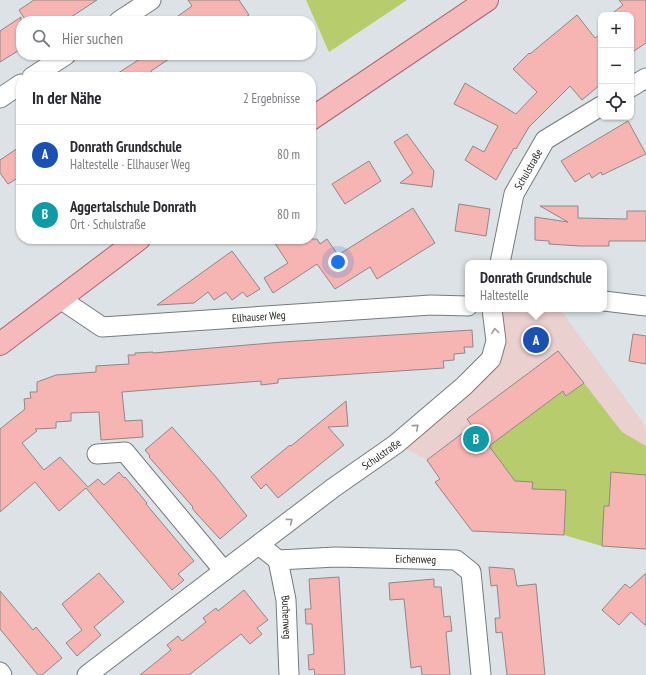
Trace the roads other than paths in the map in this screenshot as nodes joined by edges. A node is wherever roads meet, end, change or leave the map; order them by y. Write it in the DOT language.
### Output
graph roads {
  1 [pos="151,0"];
  2 [pos="487,0"];
  3 [pos="126,16"];
  4 [pos="58,60"];
  5 [pos="40,72"];
  6 [pos="646,78"];
  7 [pos="634,85"];
  8 [pos="16,87"];
  9 [pos="0,98"];
  10 [pos="598,108"];
  11 [pos="316,116"];
  12 [pos="132,244"];
  13 [pos="501,260"];
  14 [pos="59,298"];
  15 [pos="607,301"];
  16 [pos="465,306"];
  17 [pos="646,306"];
  18 [pos="492,312"];
  19 [pos="0,344"];
  20 [pos="97,454"];
  21 [pos="259,545"];
  22 [pos="278,560"];
  23 [pos="224,571"];
  24 [pos="0,672"];
  25 [pos="2,675"];
  26 [pos="88,675"];
  27 [pos="289,675"];
  28 [pos="481,675"];
  1 -- 3 [label="street"];
  2 -- 11 [label="main road"];
  4 -- 5 [label="street"];
  6 -- 7 [label="street"];
  8 -- 9 [label="street"];
  10 -- 13 [label="street, Schulstraße"];
  12 -- 14 [label="main road"];
  14 -- 16 [label="street, Ellhauser Weg"];
  14 -- 19 [label="main road"];
  15 -- 17 [label="street"];
  21 -- 18 [label="street, Schulstraße, one-way"];
  20 -- 23 [label="street"];
  21 -- 22 [label="street"];
  21 -- 23 [label="street, Schulstraße"];
  22 -- 27 [label="street, Buchenweg"];
  22 -- 28 [label="street, Eichenweg"];
  23 -- 26 [label="street, Schulstraße"];
  24 -- 25 [label="street"];
}
